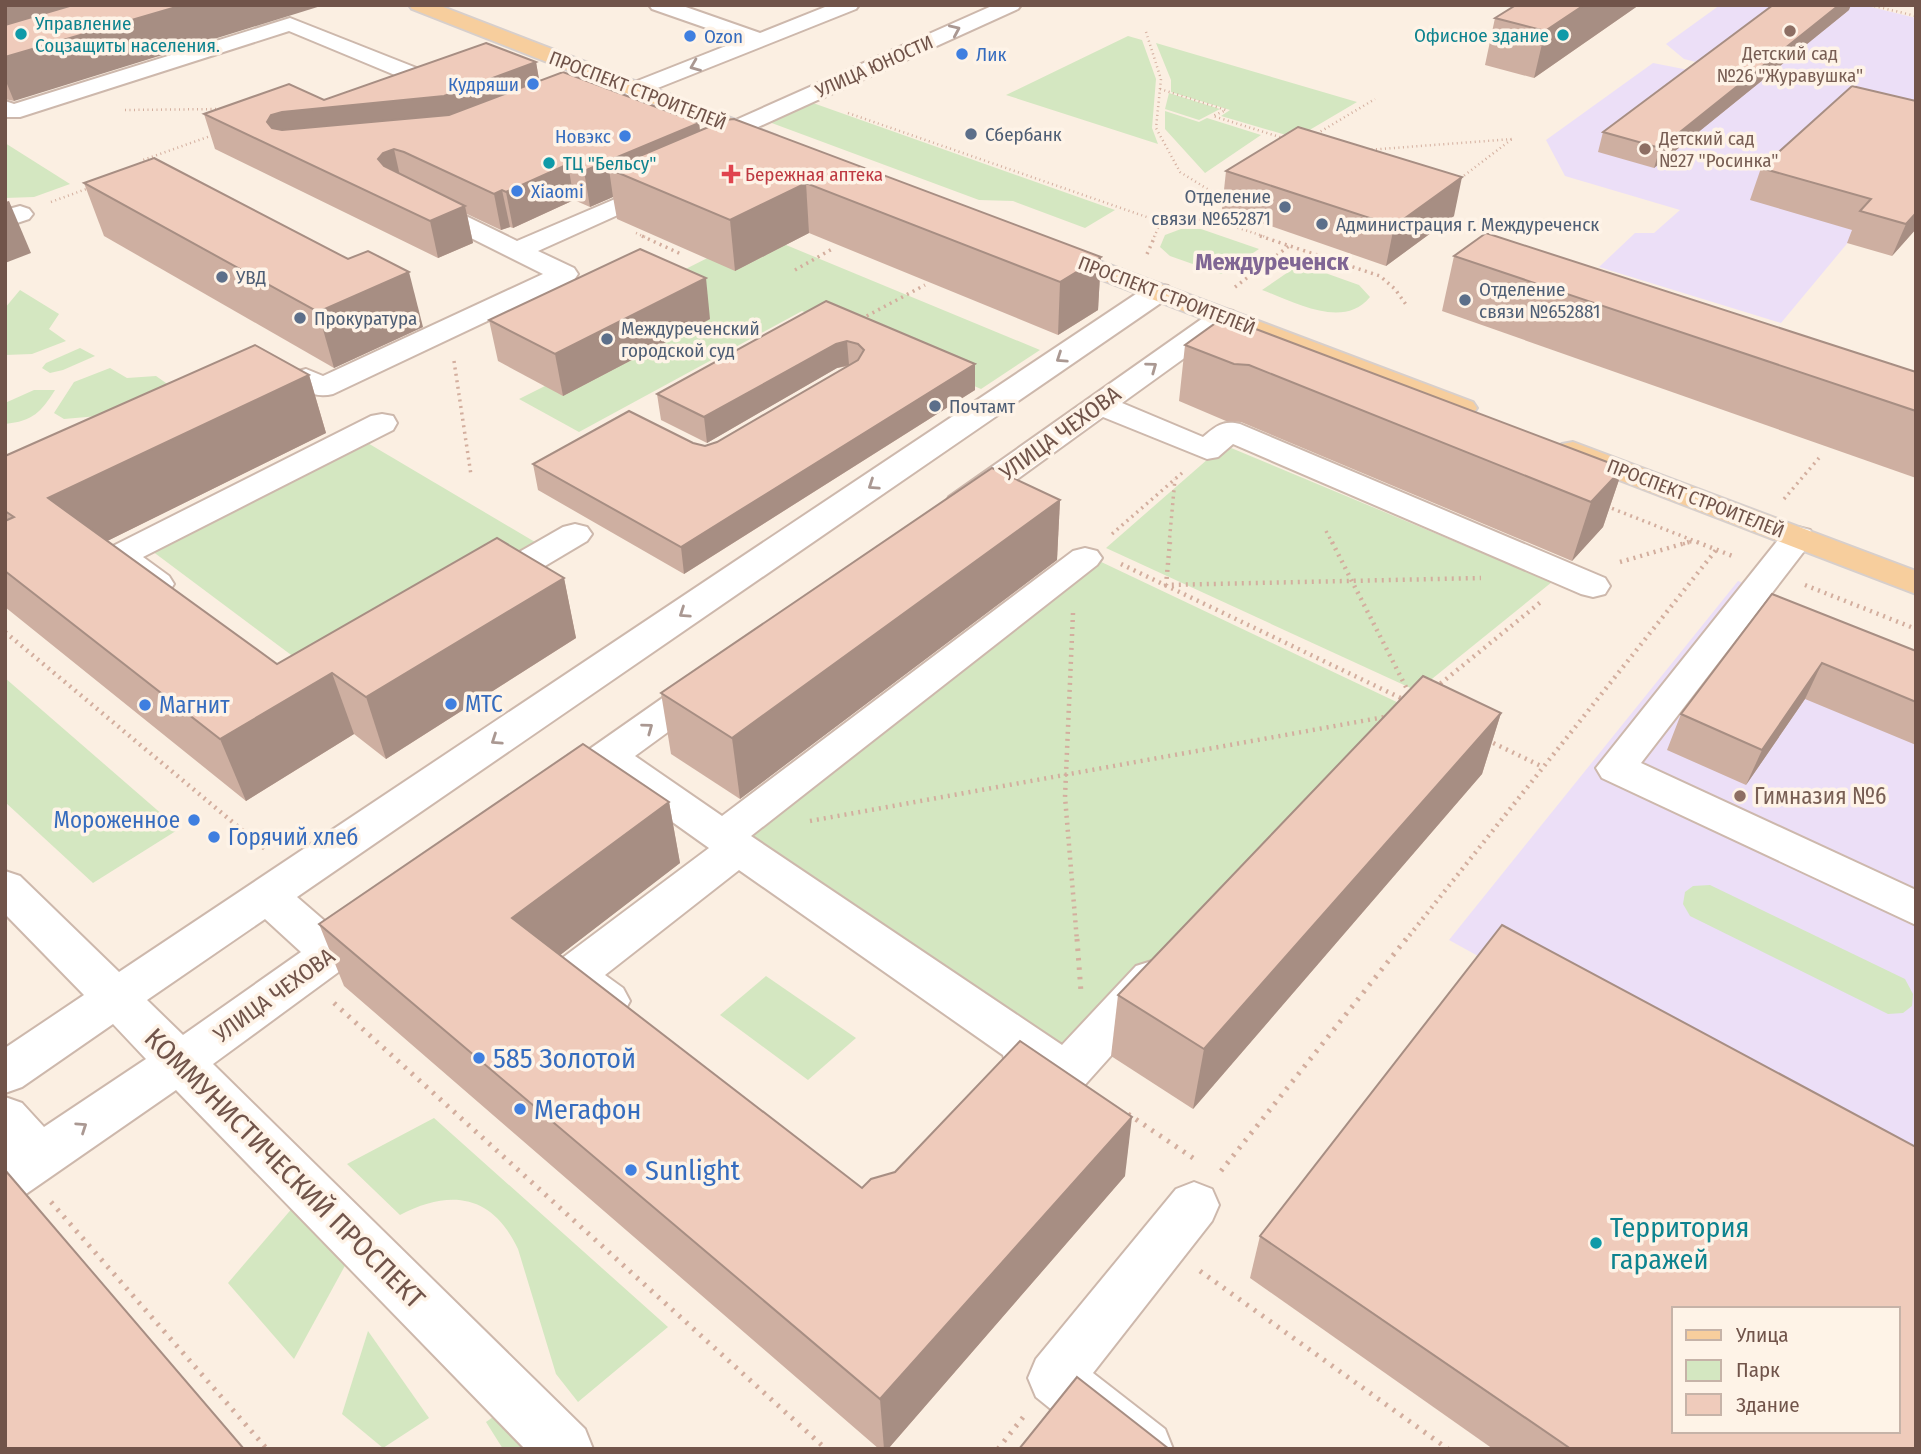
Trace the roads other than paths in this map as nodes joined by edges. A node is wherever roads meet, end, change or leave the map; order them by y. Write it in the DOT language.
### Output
graph roads {
  1 [pos="419,5"];
  2 [pos="659,5"];
  3 [pos="709,5"];
  4 [pos="849,5"];
  5 [pos="1011,5"];
  6 [pos="685,14"];
  7 [pos="761,40"];
  8 [pos="534,50"];
  9 [pos="510,59"];
  10 [pos="462,77"];
  11 [pos="608,80"];
  12 [pos="439,85"];
  13 [pos="584,89"];
  14 [pos="635,90"];
  15 [pos="406,98"];
  16 [pos="8,111"];
  17 [pos="737,128"];
  18 [pos="767,141"];
  19 [pos="793,151"];
  20 [pos="730,156"];
  21 [pos="689,174"];
  22 [pos="403,195"];
  23 [pos="1028,242"];
  24 [pos="518,250"];
  25 [pos="1157,276"];
  26 [pos="1228,302"];
  27 [pos="306,378"];
  28 [pos="1100,405"];
  29 [pos="1494,420"];
  30 [pos="382,423"];
  31 [pos="1546,440"];
  32 [pos="931,525"];
  33 [pos="575,534"];
  34 [pos="1798,537"];
  35 [pos="1084,558"];
  36 [pos="1583,581"];
  37 [pos="1916,583"];
  38 [pos="457,603"];
  39 [pos="184,604"];
  40 [pos="730,669"];
  41 [pos="608,756"];
  42 [pos="564,788"];
  43 [pos="730,842"];
  44 [pos="5,887"];
  45 [pos="267,896"];
  46 [pos="398,906"];
  47 [pos="1916,909"];
  48 [pos="1183,946"];
  49 [pos="317,964"];
  50 [pos="117,998"];
  51 [pos="638,1026"];
  52 [pos="1061,1057"];
  53 [pos="179,1062"];
  54 [pos="5,1073"];
  55 [pos="993,1091"];
  56 [pos="5,1118"];
  57 [pos="29,1177"];
  58 [pos="1178,1224"];
  59 [pos="565,1449"];
  60 [pos="1145,1449"];
  1 -- 8 [label="main road, ПРОСПЕКТ СТРОИТЕЛЕЙ"];
  2 -- 6 [label="street"];
  3 -- 6 [label="street"];
  4 -- 7 [label="street"];
  17 -- 5 [label="street, УЛИЦА ЮНОСТИ, one-way"];
  6 -- 7 [label="street"];
  7 -- 14 [label="street, one-way"];
  8 -- 9 [label="street"];
  8 -- 11 [label="main road, ПРОСПЕКТ СТРОИТЕЛЕЙ"];
  10 -- 12 [label="street"];
  11 -- 13 [label="street"];
  11 -- 14 [label="main road, ПРОСПЕКТ СТРОИТЕЛЕЙ"];
  12 -- 15 [label="street"];
  12 -- 16 [label="street"];
  14 -- 17 [label="main road, ПРОСПЕКТ СТРОИТЕЛЕЙ"];
  17 -- 18 [label="main road, ПРОСПЕКТ СТРОИТЕЛЕЙ"];
  18 -- 19 [label="main road, ПРОСПЕКТ СТРОИТЕЛЕЙ"];
  18 -- 20 [label="street"];
  21 -- 24 [label="street"];
  22 -- 24 [label="street"];
  23 -- 25 [label="main road, ПРОСПЕКТ СТРОИТЕЛЕЙ"];
  24 -- 27 [label="street"];
  25 -- 26 [label="main road, ПРОСПЕКТ СТРОИТЕЛЕЙ"];
  25 -- 45 [label="street, one-way"];
  28 -- 26 [label="street, УЛИЦА ЧЕХОВА, one-way"];
  26 -- 29 [label="main road, ПРОСПЕКТ СТРОИТЕЛЕЙ"];
  28 -- 32 [label="street, УЛИЦА ЧЕХОВА"];
  28 -- 36 [label="street"];
  30 -- 39 [label="street"];
  31 -- 34 [label="main road, ПРОСПЕКТ СТРОИТЕЛЕЙ"];
  33 -- 38 [label="street"];
  34 -- 37 [label="main road, ПРОСПЕКТ СТРОИТЕЛЕЙ"];
  34 -- 47 [label="street"];
  35 -- 43 [label="street"];
  41 -- 40 [label="street, one-way"];
  41 -- 42 [label="street"];
  41 -- 43 [label="street"];
  43 -- 51 [label="street"];
  43 -- 52 [label="street"];
  44 -- 50 [label="street, КОММУНИСТИЧЕСКИЙ ПРОСПЕКТ"];
  45 -- 49 [label="street"];
  45 -- 50 [label="street"];
  46 -- 49 [label="street, УЛИЦА ЧЕХОВА"];
  48 -- 52 [label="street"];
  49 -- 53 [label="street, УЛИЦА ЧЕХОВА"];
  50 -- 53 [label="street, КОММУНИСТИЧЕСКИЙ ПРОСПЕКТ"];
  50 -- 54 [label="street"];
  52 -- 55 [label="street"];
  57 -- 53 [label="street, УЛИЦА ЧЕХОВА, one-way"];
  53 -- 59 [label="street, КОММУНИСТИЧЕСКИЙ ПРОСПЕКТ"];
  56 -- 57 [label="street"];
  58 -- 60 [label="street"];
}
